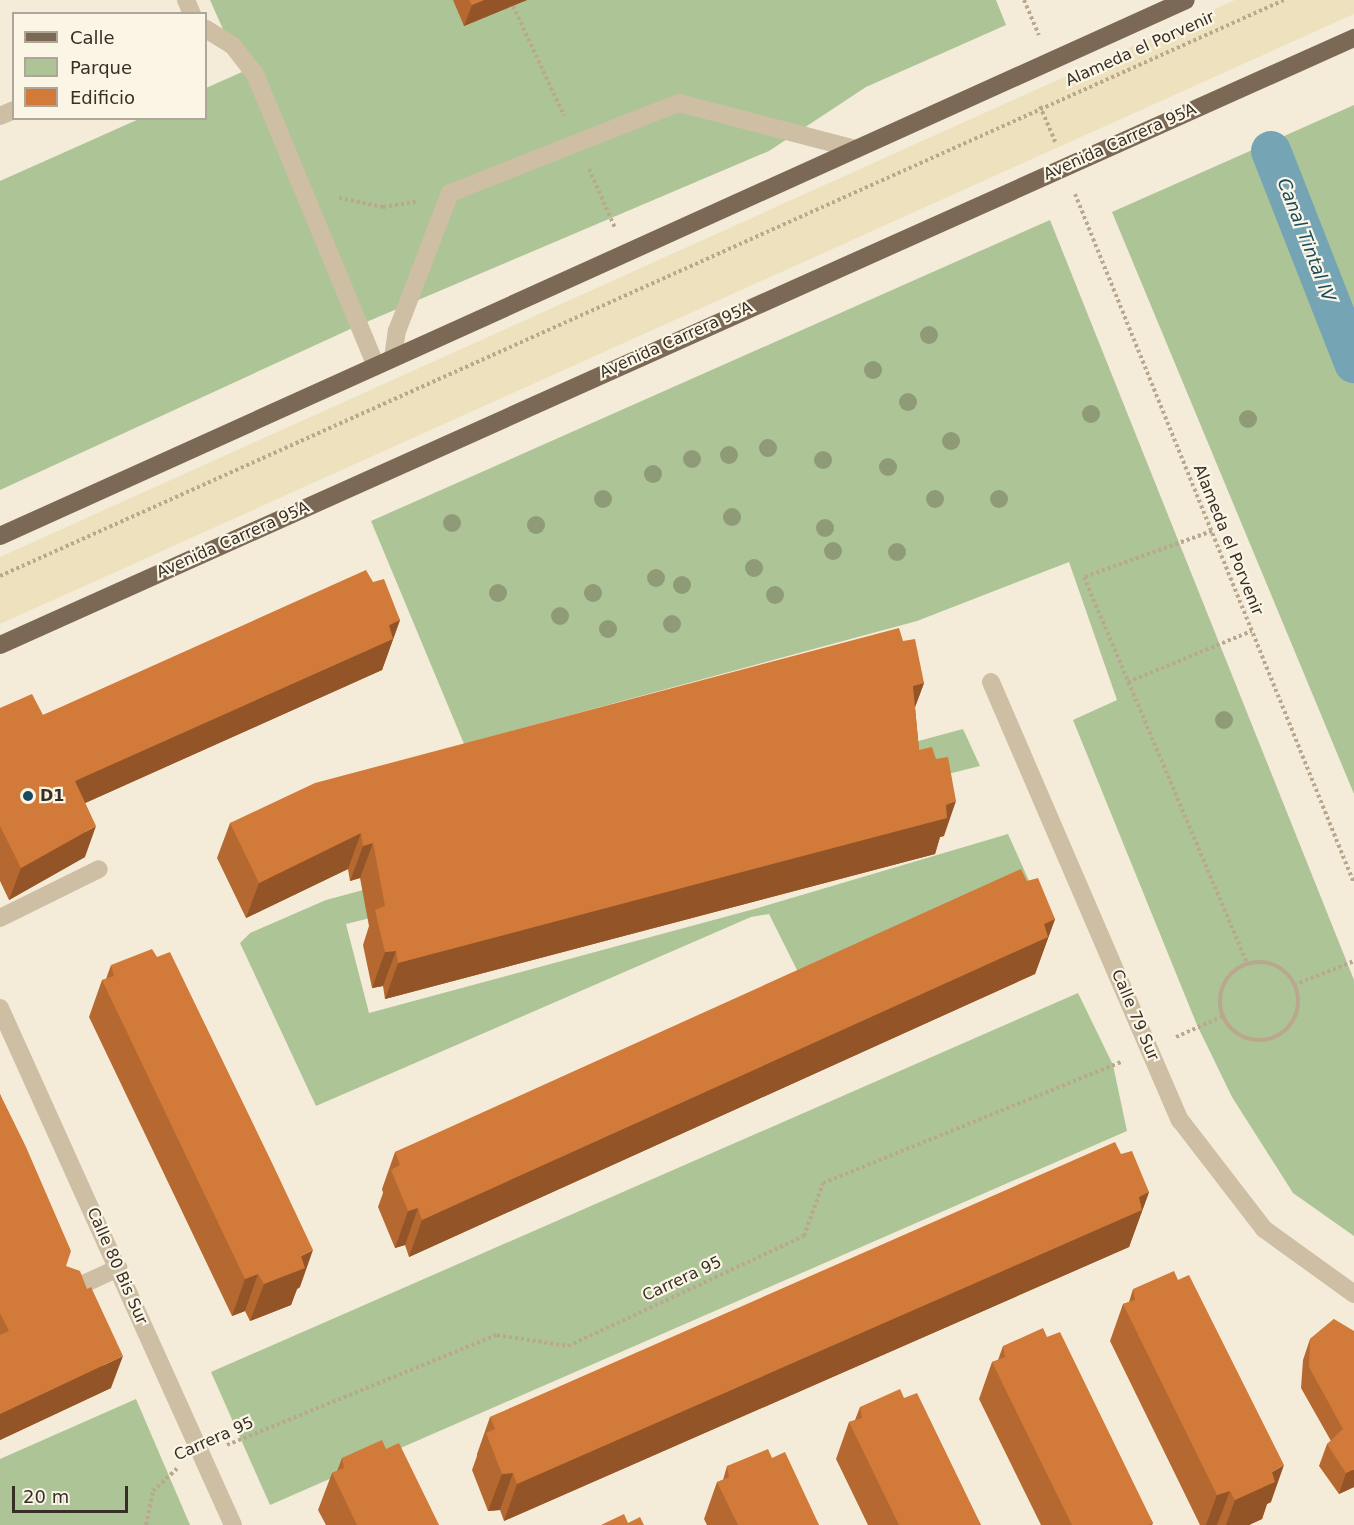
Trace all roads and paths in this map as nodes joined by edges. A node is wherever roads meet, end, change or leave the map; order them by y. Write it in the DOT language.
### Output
graph roads {
  1 [pos="1024,0"];
  2 [pos="1186,0"];
  3 [pos="1284,0"];
  4 [pos="207,30"];
  5 [pos="1354,38"];
  6 [pos="1050,62"];
  7 [pos="856,149"];
  8 [pos="333,192"];
  9 [pos="450,193"];
  10 [pos="1081,207"];
  11 [pos="384,362"];
  12 [pos="1212,531"];
  13 [pos="0,536"];
  14 [pos="0,576"];
  15 [pos="1252,631"];
  16 [pos="0,645"];
  17 [pos="991,682"];
  18 [pos="1128,682"];
  19 [pos="99,869"];
  20 [pos="1354,883"];
  21 [pos="0,918"];
  22 [pos="1354,960"];
  23 [pos="1247,963"];
  24 [pos="1294,985"];
  25 [pos="0,1008"];
  26 [pos="1223,1017"];
  27 [pos="1149,1048"];
  28 [pos="118,1268"];
  29 [pos="64,1293"];
  30 [pos="1354,1294"];
  31 [pos="202,1456"];
  32 [pos="146,1525"];
  33 [pos="233,1525"];
  1 -- 6 [label="path"];
  2 -- 6 [label="main road"];
  3 -- 14 [label="path, Alameda el Porvenir"];
  4 -- 11 [label="street"];
  5 -- 16 [label="main road, Avenida Carrera 95A"];
  6 -- 7 [label="main road"];
  7 -- 9 [label="street"];
  7 -- 11 [label="main road"];
  8 -- 9 [label="path"];
  9 -- 11 [label="street"];
  10 -- 12 [label="path, Alameda el Porvenir"];
  11 -- 13 [label="main road"];
  12 -- 15 [label="path, Alameda el Porvenir"];
  12 -- 18 [label="path"];
  15 -- 18 [label="path"];
  15 -- 20 [label="path, Alameda el Porvenir"];
  17 -- 27 [label="street, Calle 79 Sur"];
  18 -- 23 [label="path"];
  19 -- 21 [label="street"];
  22 -- 24 [label="path"];
  23 -- 24 [label="path"];
  23 -- 26 [label="path"];
  24 -- 26 [label="path"];
  25 -- 28 [label="street, Calle 80 Bis Sur"];
  26 -- 27 [label="path, Carrera 95"];
  27 -- 30 [label="street, Calle 79 Sur"];
  27 -- 31 [label="path, Carrera 95"];
  28 -- 29 [label="street"];
  28 -- 31 [label="street, Calle 80 Bis Sur"];
  31 -- 32 [label="path, Carrera 95"];
  31 -- 33 [label="street, Calle 80 Bis Sur"];
}
